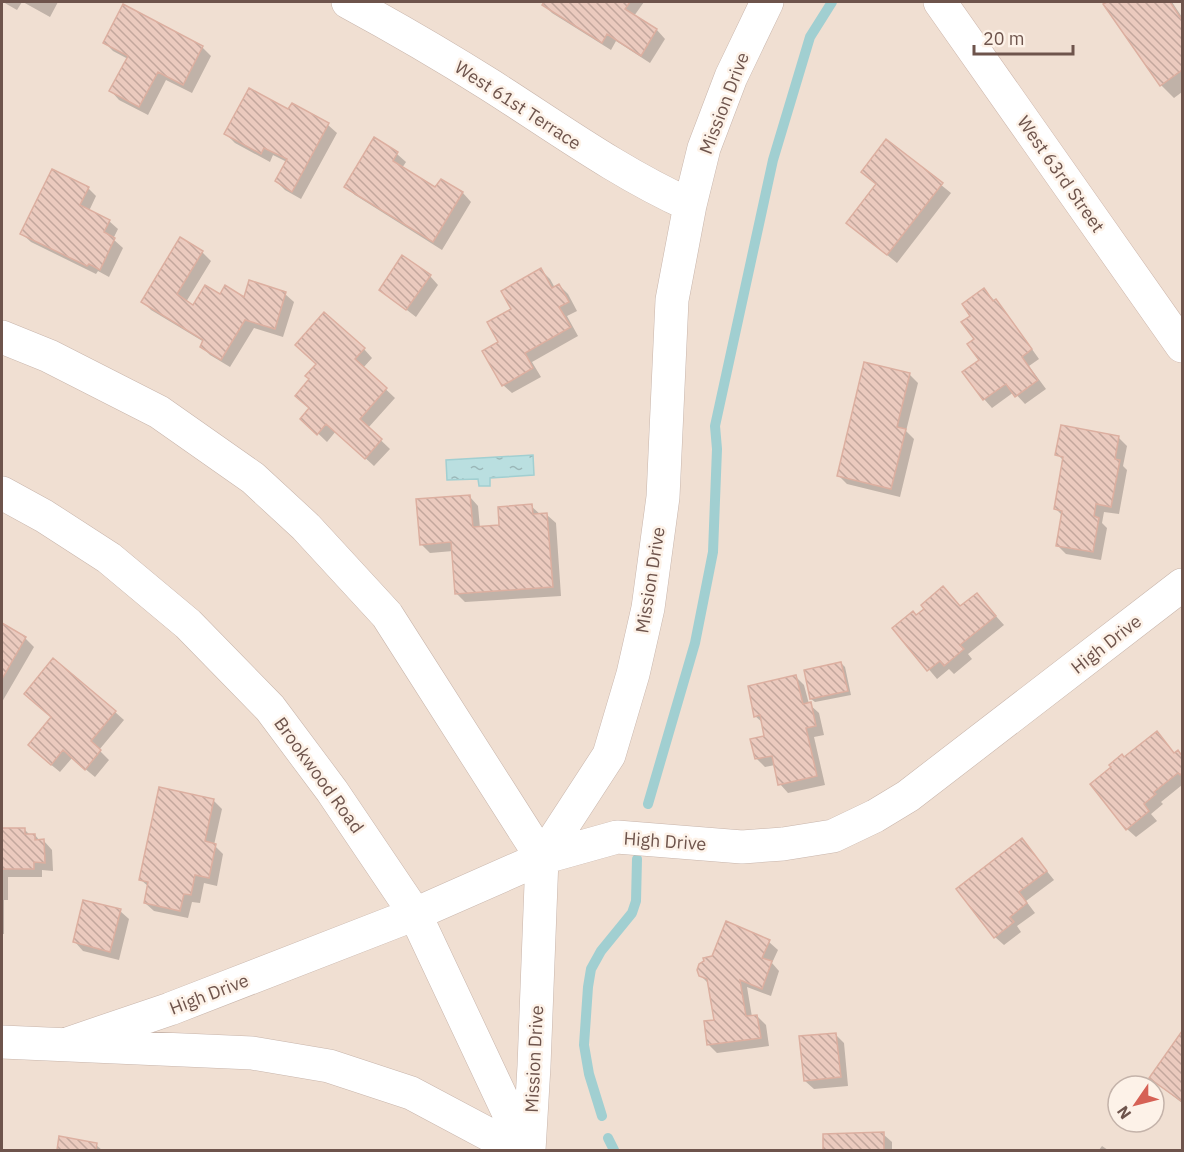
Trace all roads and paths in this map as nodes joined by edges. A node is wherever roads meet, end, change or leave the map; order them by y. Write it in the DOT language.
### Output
graph roads {
  1 [pos="348,2"];
  2 [pos="767,2"];
  3 [pos="940,2"];
  4 [pos="690,205"];
  5 [pos="2,337"];
  6 [pos="1182,346"];
  7 [pos="2,493"];
  8 [pos="1182,585"];
  9 [pos="542,858"];
  10 [pos="415,914"];
  11 [pos="2,1042"];
  12 [pos="67,1044"];
  13 [pos="518,1150"];
  14 [pos="527,1150"];
  1 -- 4 [label="street, West 61st Terrace"];
  2 -- 4 [label="street, Mission Drive"];
  3 -- 6 [label="street, West 63rd Street"];
  4 -- 9 [label="street, Mission Drive"];
  5 -- 9 [label="street"];
  7 -- 10 [label="street, Brookwood Road"];
  8 -- 9 [label="street, High Drive"];
  9 -- 10 [label="street, High Drive"];
  9 -- 14 [label="street, Mission Drive"];
  10 -- 12 [label="street, High Drive"];
  10 -- 14 [label="street, Brookwood Road"];
  11 -- 12 [label="street, High Drive"];
  12 -- 13 [label="street, High Drive"];
}
